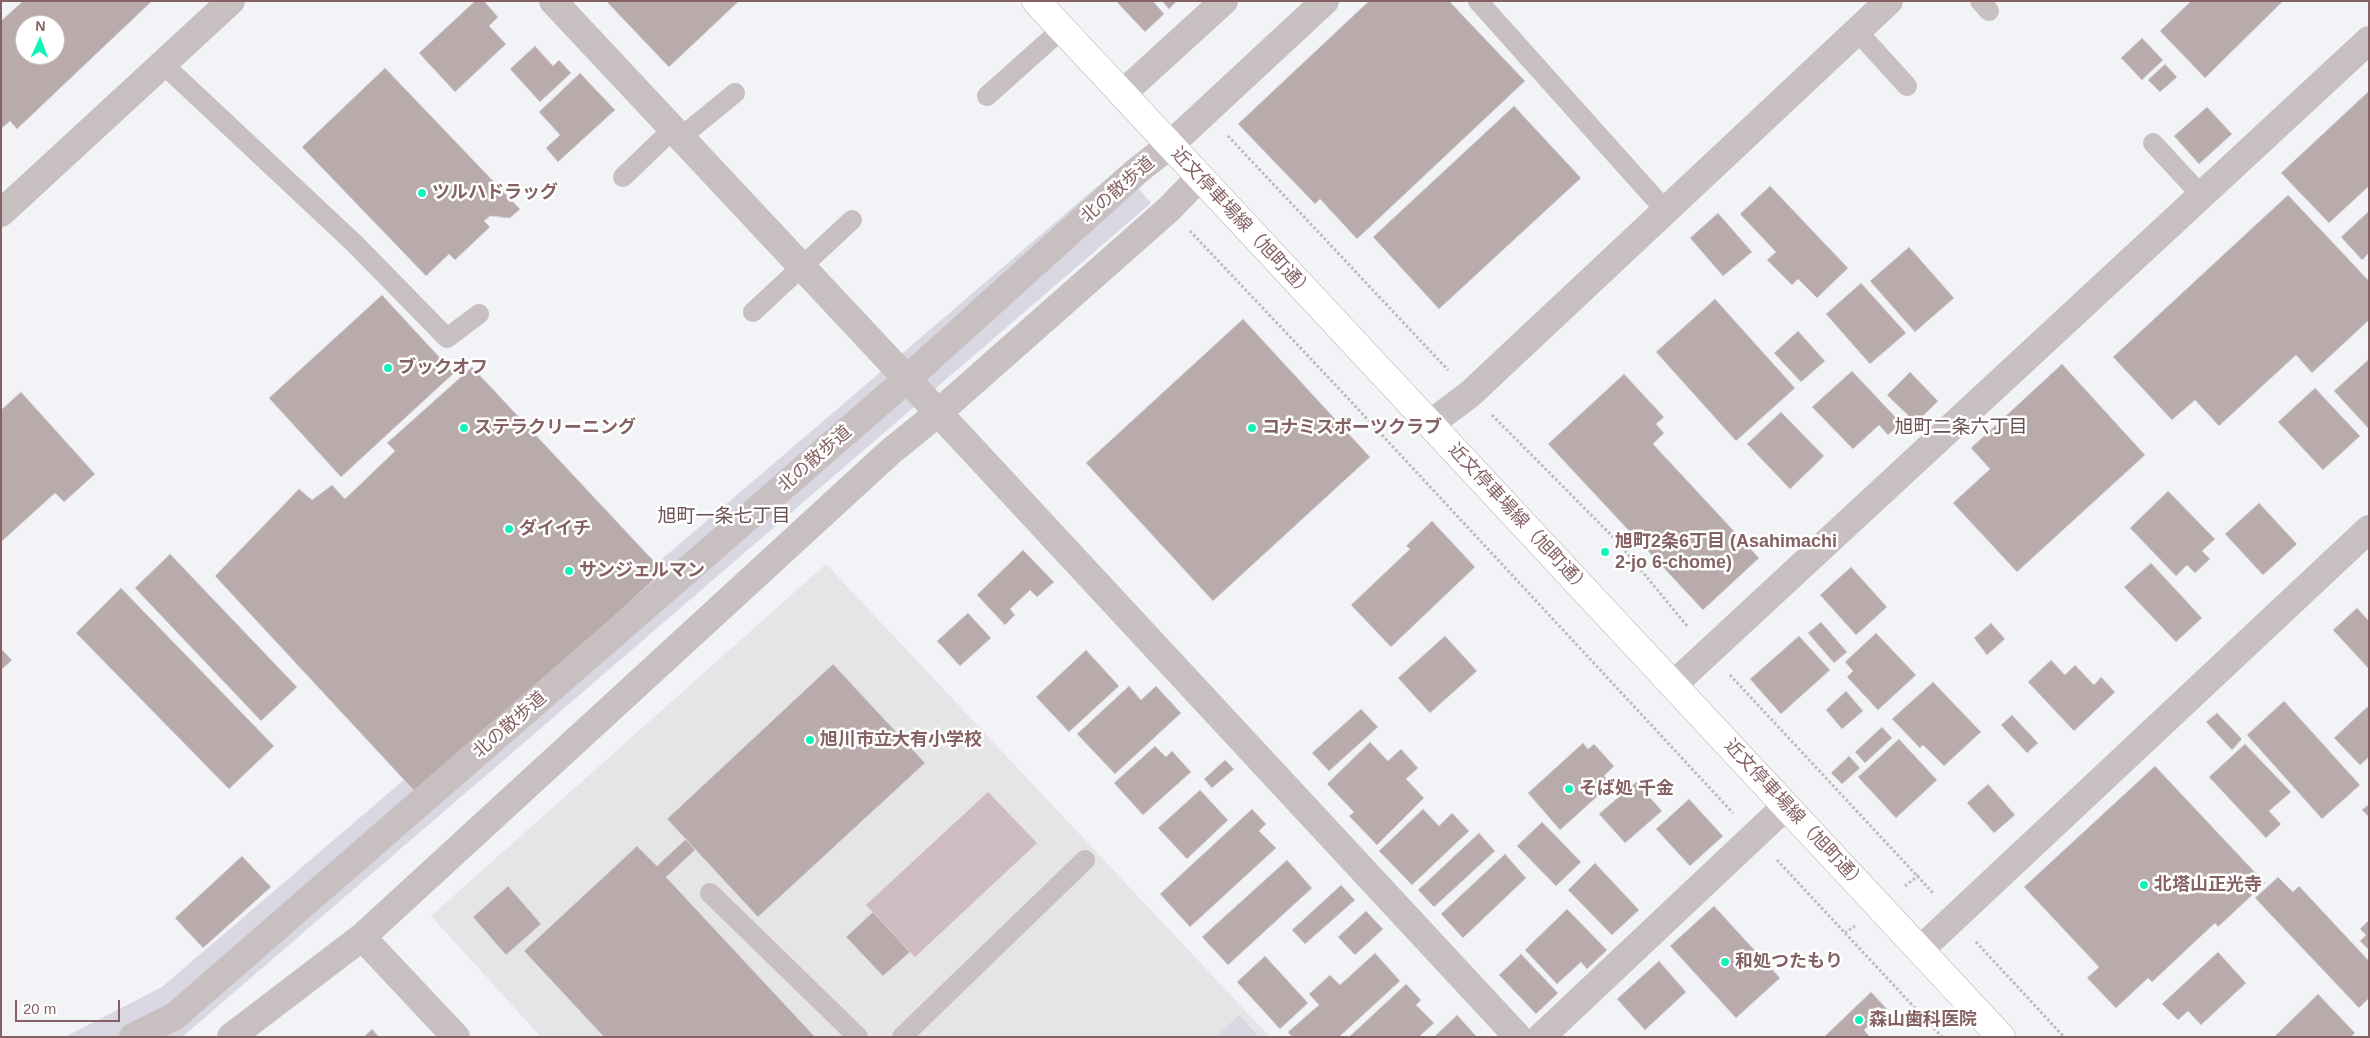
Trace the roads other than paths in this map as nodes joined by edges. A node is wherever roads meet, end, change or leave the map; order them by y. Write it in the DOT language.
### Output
graph roads {
  1 [pos="231,1"];
  2 [pos="553,1"];
  3 [pos="1036,1"];
  4 [pos="1224,1"];
  5 [pos="1325,1"];
  6 [pos="1478,1"];
  7 [pos="1889,1"];
  8 [pos="1062,29"];
  9 [pos="1857,31"];
  10 [pos="2369,40"];
  11 [pos="163,64"];
  12 [pos="1907,86"];
  13 [pos="735,93"];
  14 [pos="1122,94"];
  15 [pos="987,96"];
  16 [pos="677,133"];
  17 [pos="2153,143"];
  18 [pos="1170,145"];
  19 [pos="623,177"];
  20 [pos="1200,177"];
  21 [pos="2201,195"];
  22 [pos="1666,211"];
  23 [pos="1,214"];
  24 [pos="852,220"];
  25 [pos="802,267"];
  26 [pos="753,312"];
  27 [pos="479,314"];
  28 [pos="908,379"];
  29 [pos="938,413"];
  30 [pos="1430,424"];
  31 [pos="2369,529"];
  32 [pos="1673,685"];
  33 [pos="1786,806"];
  34 [pos="1086,860"];
  35 [pos="710,893"];
  36 [pos="362,937"];
  37 [pos="1920,950"];
  38 [pos="133,1037"];
  39 [pos="231,1037"];
  40 [pos="456,1037"];
  41 [pos="858,1037"];
  42 [pos="902,1037"];
  43 [pos="1518,1037"];
  44 [pos="1541,1037"];
  45 [pos="2001,1037"];
  1 -- 11 [label="street"];
  2 -- 16 [label="street"];
  3 -- 8 [label="main road, 近文停車場線（旭町通）"];
  4 -- 14 [label="street"];
  5 -- 18 [label="street, 北の散歩道"];
  6 -- 22 [label="lane"];
  7 -- 9 [label="street"];
  8 -- 14 [label="main road, 近文停車場線（旭町通）"];
  8 -- 15 [label="lane"];
  9 -- 12 [label="lane"];
  9 -- 22 [label="street"];
  10 -- 21 [label="street"];
  11 -- 23 [label="street"];
  11 -- 27 [label="lane"];
  13 -- 16 [label="lane"];
  14 -- 18 [label="main road, 近文停車場線（旭町通）"];
  16 -- 19 [label="lane"];
  16 -- 25 [label="street"];
  17 -- 21 [label="lane"];
  18 -- 20 [label="main road, 近文停車場線（旭町通）"];
  18 -- 28 [label="street, 北の散歩道"];
  20 -- 29 [label="street"];
  20 -- 30 [label="main road, 近文停車場線（旭町通）"];
  21 -- 32 [label="street"];
  22 -- 30 [label="street"];
  24 -- 25 [label="lane"];
  25 -- 26 [label="lane"];
  25 -- 28 [label="street"];
  28 -- 29 [label="street"];
  28 -- 38 [label="street, 北の散歩道"];
  29 -- 36 [label="street"];
  29 -- 43 [label="street"];
  30 -- 32 [label="main road, 近文停車場線（旭町通）"];
  31 -- 37 [label="street"];
  32 -- 33 [label="main road, 近文停車場線（旭町通）"];
  33 -- 37 [label="main road, 近文停車場線（旭町通）"];
  33 -- 44 [label="street"];
  34 -- 42 [label="lane"];
  35 -- 41 [label="lane"];
  36 -- 39 [label="street"];
  36 -- 40 [label="street"];
  37 -- 45 [label="main road, 近文停車場線（旭町通）"];
}
